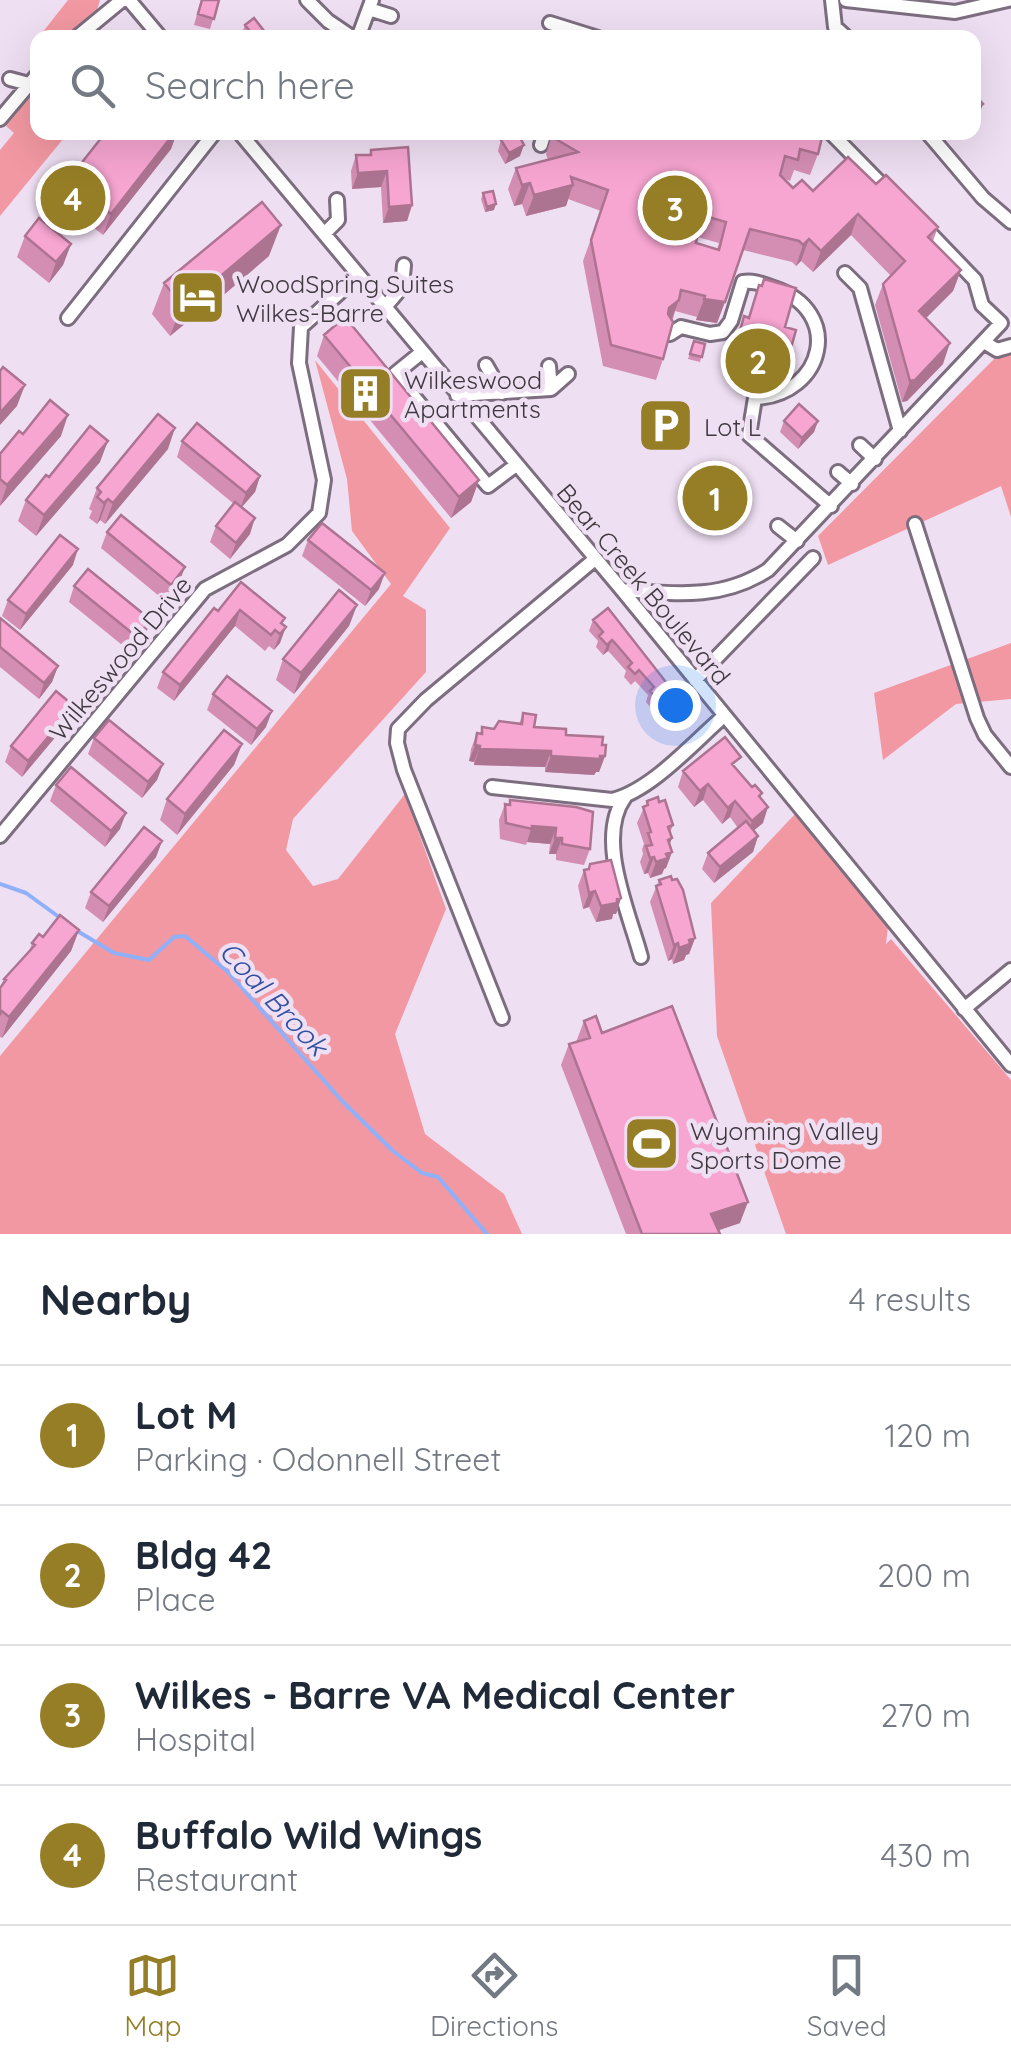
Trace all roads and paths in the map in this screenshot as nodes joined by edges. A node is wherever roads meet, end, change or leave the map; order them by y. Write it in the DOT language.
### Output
graph roads {
  1 [pos="122,0"];
  2 [pos="130,0"];
  3 [pos="308,0"];
  4 [pos="832,0"];
  5 [pos="846,0"];
  6 [pos="1008,0"];
  7 [pos="370,4"];
  8 [pos="391,16"];
  9 [pos="550,23"];
  10 [pos="86,30"];
  11 [pos="154,30"];
  12 [pos="343,30"];
  13 [pos="359,30"];
  14 [pos="572,30"];
  15 [pos="840,30"];
  16 [pos="10,79"];
  17 [pos="30,79"];
  18 [pos="30,82"];
  19 [pos="2,114"];
  20 [pos="209,140"];
  21 [pos="247,140"];
  22 [pos="838,140"];
  23 [pos="933,140"];
  24 [pos="896,199"];
  25 [pos="336,200"];
  26 [pos="909,213"];
  27 [pos="1011,222"];
  28 [pos="324,234"];
  29 [pos="404,266"];
  30 [pos="844,273"];
  31 [pos="358,276"];
  32 [pos="385,307"];
  33 [pos="68,318"];
  34 [pos="670,334"];
  35 [pos="984,342"];
  36 [pos="1011,346"];
  37 [pos="422,352"];
  38 [pos="486,365"];
  39 [pos="549,366"];
  40 [pos="568,374"];
  41 [pos="552,389"];
  42 [pos="502,393"];
  43 [pos="457,395"];
  44 [pos="900,432"];
  45 [pos="860,445"];
  46 [pos="875,458"];
  47 [pos="516,465"];
  48 [pos="838,472"];
  49 [pos="852,484"];
  50 [pos="831,506"];
  51 [pos="914,524"];
  52 [pos="778,526"];
  53 [pos="797,542"];
  54 [pos="595,558"];
  55 [pos="813,558"];
  56 [pos="622,590"];
  57 [pos="695,680"];
  58 [pos="724,716"];
  59 [pos="1011,767"];
  60 [pos="492,788"];
  61 [pos="625,797"];
  62 [pos="0,836"];
  63 [pos="641,956"];
  64 [pos="1011,970"];
  65 [pos="964,1009"];
  66 [pos="502,1018"];
  67 [pos="1011,1066"];
  1 -- 10 [label="street"];
  2 -- 11 [label="street"];
  3 -- 12 [label="street"];
  4 -- 15 [label="street"];
  5 -- 6 [label="street"];
  7 -- 8 [label="street"];
  7 -- 13 [label="street"];
  9 -- 14 [label="street"];
  16 -- 17 [label="street"];
  18 -- 19 [label="street"];
  20 -- 33 [label="street"];
  21 -- 28 [label="street, Bear Creek Boulevard"];
  22 -- 24 [label="street"];
  23 -- 27 [label="street"];
  25 -- 28 [label="street"];
  26 -- 35 [label="street"];
  28 -- 31 [label="street, Bear Creek Boulevard"];
  29 -- 32 [label="street"];
  30 -- 44 [label="street"];
  31 -- 32 [label="street, Bear Creek Boulevard"];
  31 -- 62 [label="street, Wilkeswood Drive"];
  32 -- 37 [label="street, Bear Creek Boulevard"];
  34 -- 50 [label="street"];
  35 -- 36 [label="street"];
  35 -- 44 [label="street"];
  37 -- 43 [label="street, Bear Creek Boulevard"];
  37 -- 47 [label="street"];
  38 -- 42 [label="street"];
  39 -- 41 [label="street"];
  40 -- 41 [label="street"];
  41 -- 42 [label="street"];
  42 -- 43 [label="street"];
  43 -- 47 [label="street, Bear Creek Boulevard"];
  44 -- 46 [label="street"];
  45 -- 46 [label="street"];
  46 -- 49 [label="street"];
  47 -- 54 [label="street, Bear Creek Boulevard"];
  48 -- 49 [label="street"];
  49 -- 50 [label="street"];
  50 -- 53 [label="street"];
  51 -- 59 [label="street"];
  52 -- 53 [label="street"];
  53 -- 56 [label="street"];
  54 -- 56 [label="street, Bear Creek Boulevard"];
  54 -- 66 [label="street"];
  55 -- 57 [label="street"];
  56 -- 57 [label="street, Bear Creek Boulevard"];
  57 -- 58 [label="street, Bear Creek Boulevard"];
  58 -- 61 [label="street"];
  58 -- 65 [label="street, Bear Creek Boulevard"];
  60 -- 61 [label="street"];
  61 -- 63 [label="street"];
  64 -- 65 [label="street"];
  65 -- 67 [label="street, Bear Creek Boulevard"];
}
